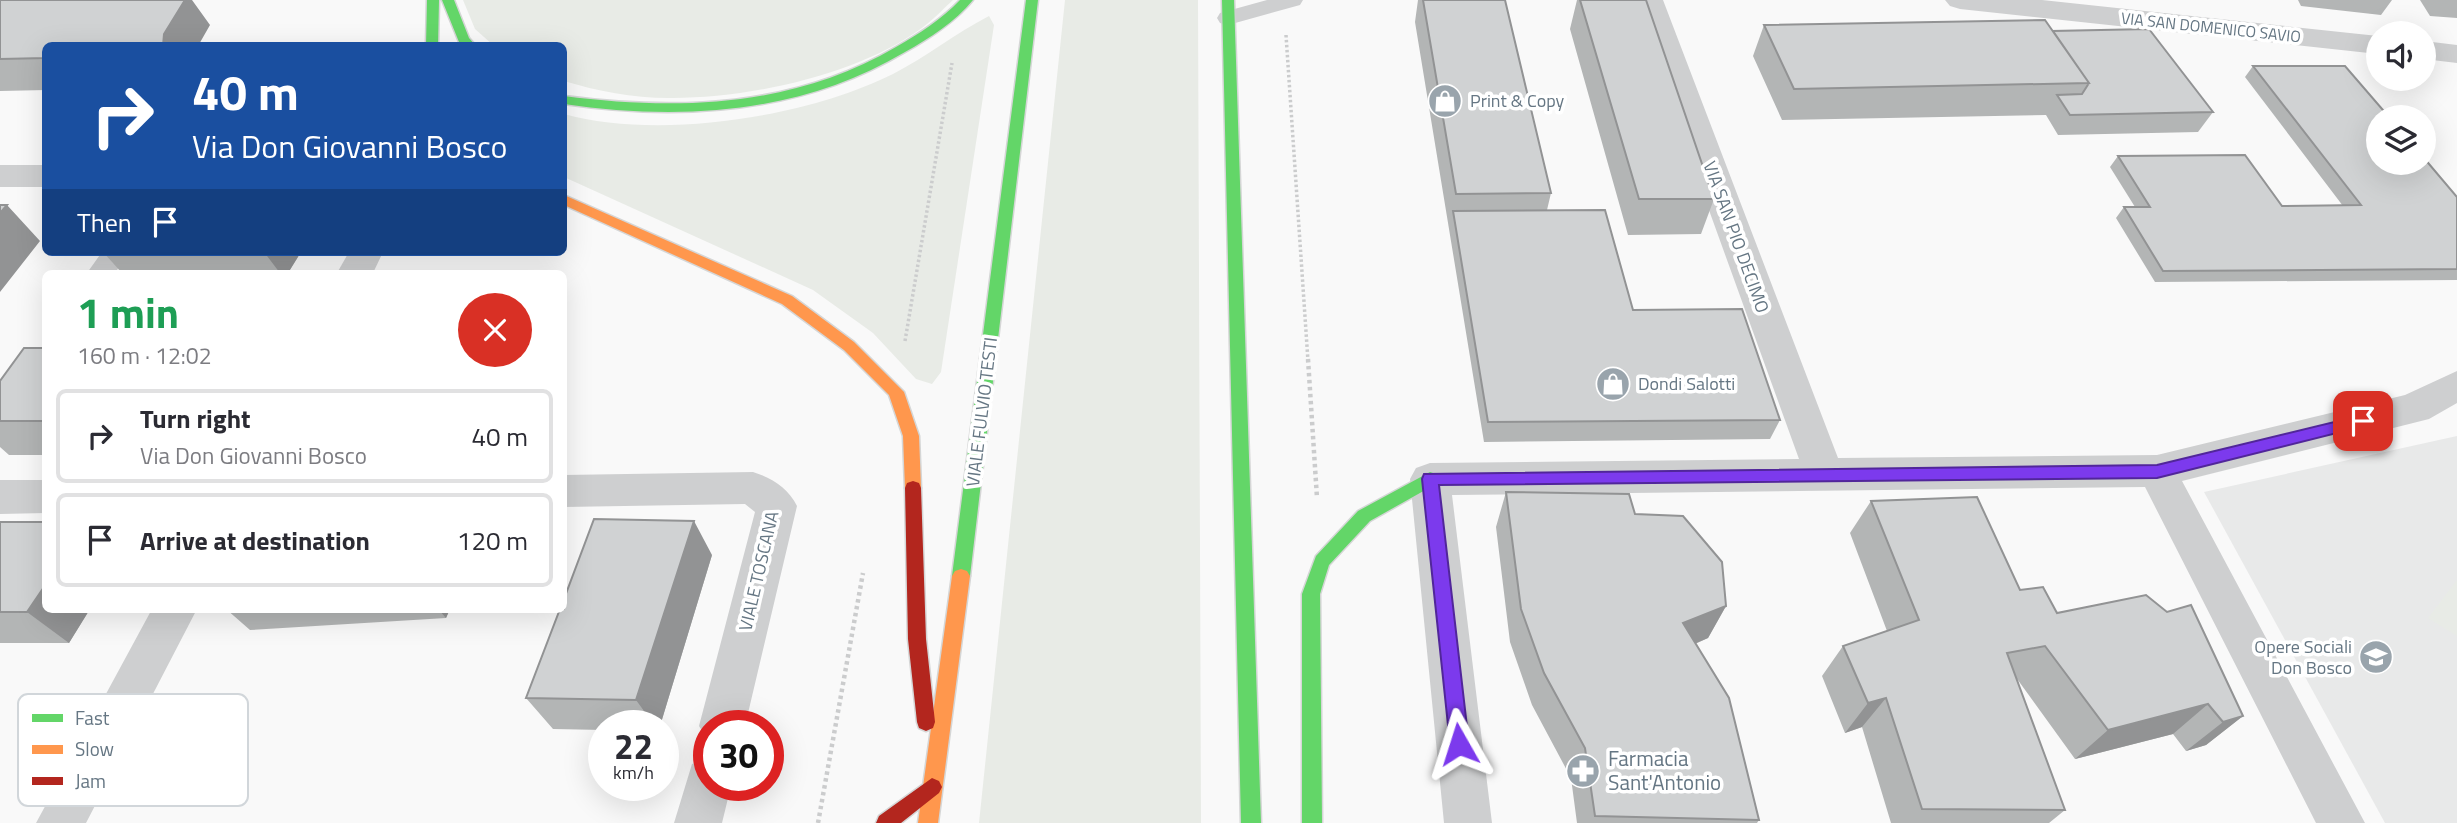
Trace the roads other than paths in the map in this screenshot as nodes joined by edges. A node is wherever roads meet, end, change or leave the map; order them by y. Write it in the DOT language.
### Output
graph roads {
  1 [pos="433,0"];
  2 [pos="448,0"];
  3 [pos="967,0"];
  4 [pos="1032,0"];
  5 [pos="1648,0"];
  6 [pos="1960,0"];
  7 [pos="1288,1"];
  8 [pos="1228,9"];
  9 [pos="2128,9"];
  10 [pos="432,42"];
  11 [pos="466,42"];
  12 [pos="2366,43"];
  13 [pos="2436,51"];
  14 [pos="2457,54"];
  15 [pos="567,101"];
  16 [pos="0,176"];
  17 [pos="42,176"];
  18 [pos="567,201"];
  19 [pos="2457,385"];
  20 [pos="2157,471"];
  21 [pos="1824,473"];
  22 [pos="1430,479"];
  23 [pos="567,491"];
  24 [pos="42,496"];
  25 [pos="0,497"];
  26 [pos="173,613"];
  27 [pos="129,694"];
  28 [pos="726,710"];
  29 [pos="932,787"];
  30 [pos="704,801"];
  31 [pos="69,806"];
  32 [pos="60,823"];
  33 [pos="698,823"];
  34 [pos="886,823"];
  35 [pos="928,823"];
  36 [pos="1251,823"];
  37 [pos="1312,823"];
  38 [pos="1468,823"];
  39 [pos="2341,823"];
  1 -- 10 [label="highway"];
  2 -- 11 [label="highway"];
  3 -- 15 [label="highway"];
  4 -- 29 [label="highway, VIALE FULVIO TESTI"];
  5 -- 21 [label="street, VIA SAN PIO DECIMO"];
  6 -- 9 [label="street, VIA SAN DOMENICO SAVIO"];
  7 -- 8 [label="lane"];
  8 -- 36 [label="highway"];
  9 -- 12 [label="street, VIA SAN DOMENICO SAVIO"];
  13 -- 14 [label="street"];
  16 -- 17 [label="street"];
  18 -- 29 [label="highway"];
  19 -- 20 [label="street"];
  20 -- 21 [label="street"];
  20 -- 39 [label="street"];
  21 -- 22 [label="street"];
  22 -- 37 [label="highway"];
  22 -- 38 [label="street"];
  23 -- 28 [label="street, VIALE TOSCANA"];
  24 -- 25 [label="street"];
  26 -- 27 [label="street"];
  29 -- 34 [label="highway"];
  29 -- 35 [label="highway, VIALE FULVIO TESTI"];
  30 -- 33 [label="street"];
  31 -- 32 [label="street"];
}
